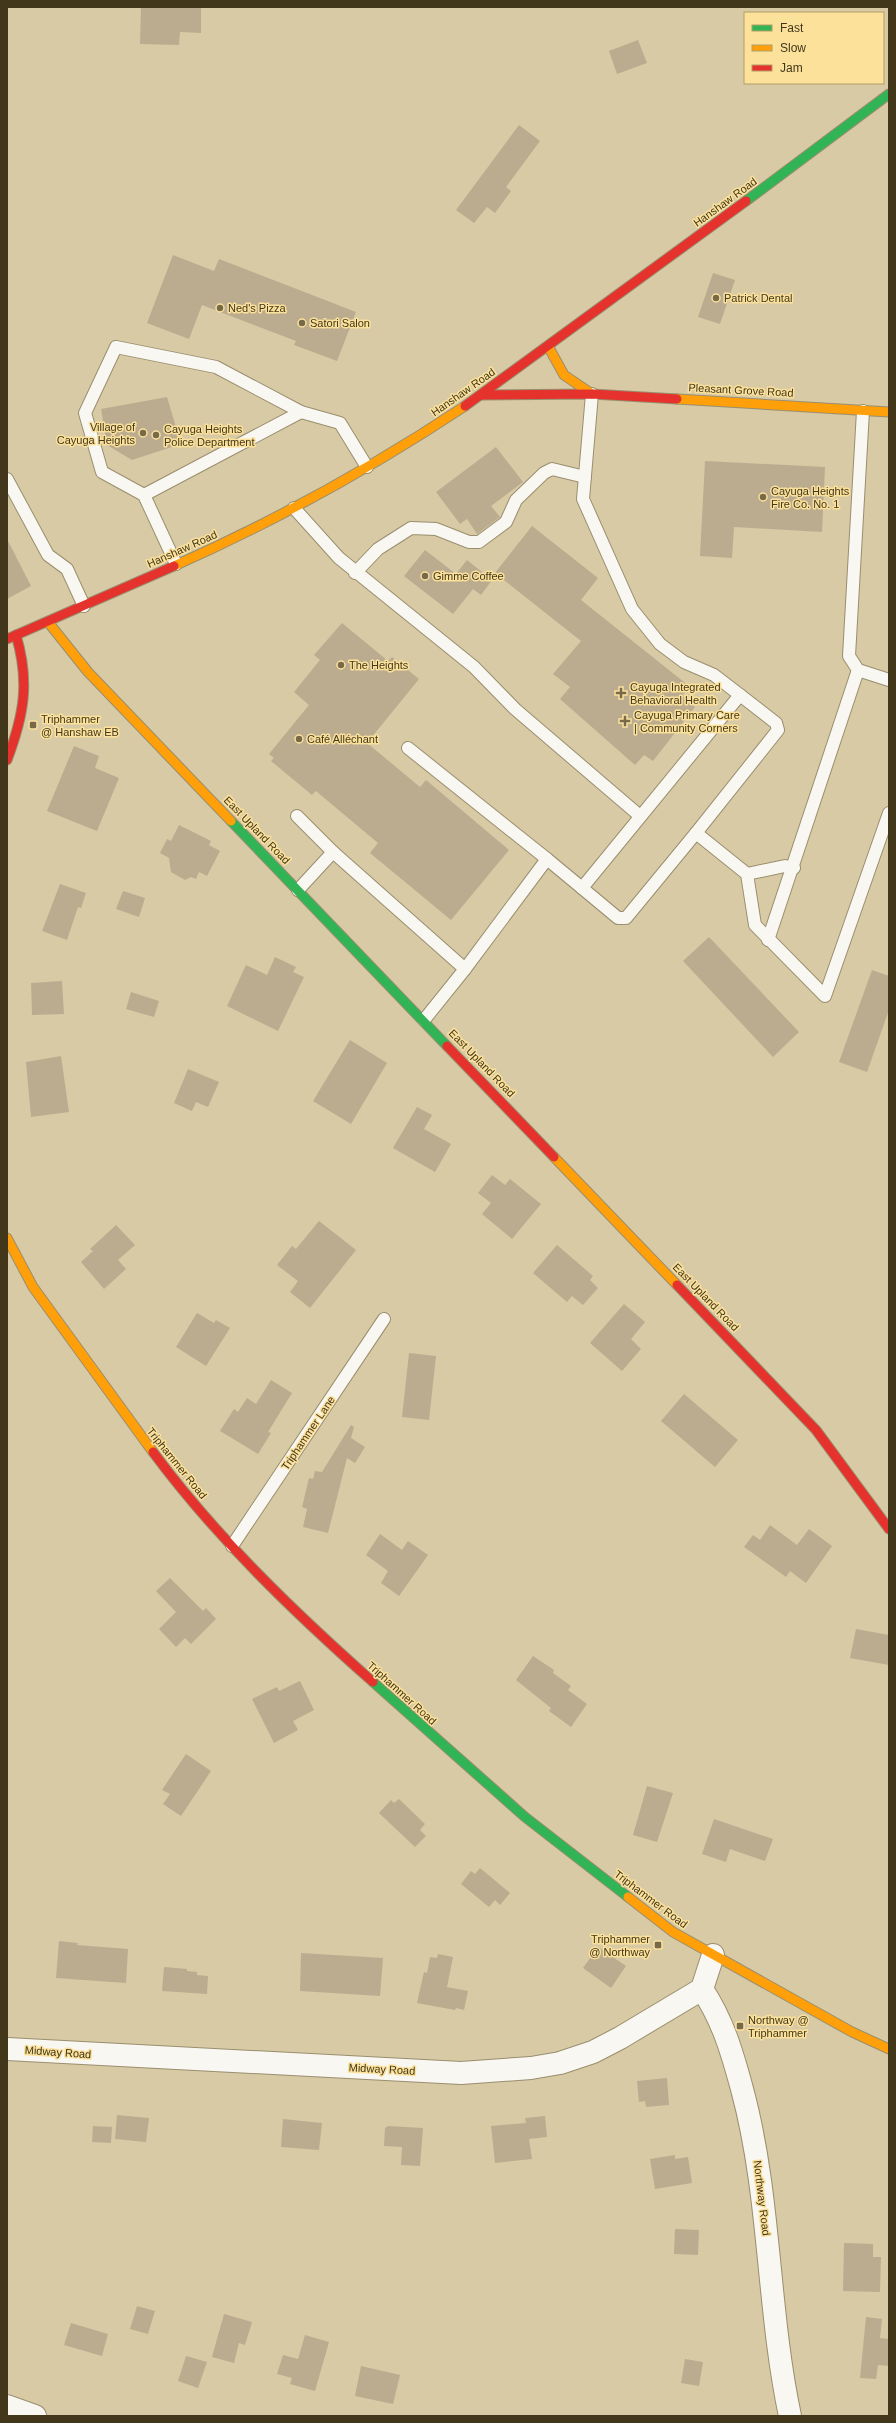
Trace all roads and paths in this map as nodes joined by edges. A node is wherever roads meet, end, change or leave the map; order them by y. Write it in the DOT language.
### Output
graph roads {
  1 [pos="889,94"];
  2 [pos="548,346"];
  3 [pos="592,394"];
  4 [pos="481,395"];
  5 [pos="863,411"];
  6 [pos="301,412"];
  7 [pos="889,412"];
  8 [pos="367,468"];
  9 [pos="585,478"];
  10 [pos="7,479"];
  11 [pos="144,495"];
  12 [pos="294,508"];
  13 [pos="176,564"];
  14 [pos="355,573"];
  15 [pos="84,606"];
  16 [pos="48,622"];
  17 [pos="11,637"];
  18 [pos="858,670"];
  19 [pos="889,680"];
  20 [pos="740,695"];
  21 [pos="408,748"];
  22 [pos="7,760"];
  23 [pos="889,813"];
  24 [pos="297,816"];
  25 [pos="640,816"];
  26 [pos="696,833"];
  27 [pos="333,852"];
  28 [pos="547,859"];
  29 [pos="794,868"];
  30 [pos="747,874"];
  31 [pos="582,888"];
  32 [pos="298,890"];
  33 [pos="768,940"];
  34 [pos="465,969"];
  35 [pos="424,1020"];
  36 [pos="7,1238"];
  37 [pos="384,1319"];
  38 [pos="889,1528"];
  39 [pos="232,1546"];
  40 [pos="713,1955"];
  41 [pos="702,1989"];
  42 [pos="7,2049"];
  43 [pos="889,2049"];
  44 [pos="7,2406"];
  45 [pos="35,2416"];
  46 [pos="790,2416"];
  1 -- 2 [label="street, Hanshaw Road"];
  2 -- 3 [label="street, Pleasant Grove Road"];
  2 -- 4 [label="street, Hanshaw Road"];
  3 -- 4 [label="street, Pleasant Grove Road"];
  3 -- 5 [label="street, Pleasant Grove Road"];
  3 -- 9 [label="lane"];
  4 -- 8 [label="street, Hanshaw Road"];
  5 -- 7 [label="street, Pleasant Grove Road"];
  5 -- 18 [label="lane"];
  6 -- 8 [label="lane"];
  6 -- 11 [label="lane"];
  6 -- 11 [label="lane"];
  8 -- 12 [label="street, Hanshaw Road"];
  9 -- 14 [label="lane"];
  9 -- 20 [label="lane"];
  10 -- 15 [label="lane"];
  11 -- 13 [label="lane"];
  12 -- 13 [label="street, Hanshaw Road"];
  12 -- 14 [label="lane"];
  13 -- 15 [label="street, Hanshaw Road"];
  14 -- 25 [label="lane"];
  15 -- 16 [label="street, Hanshaw Road"];
  16 -- 17 [label="street, Hanshaw Road"];
  16 -- 32 [label="street, East Upland Road"];
  17 -- 22 [label="street"];
  18 -- 19 [label="lane"];
  18 -- 29 [label="lane"];
  20 -- 25 [label="lane"];
  20 -- 26 [label="lane"];
  21 -- 28 [label="lane"];
  23 -- 33 [label="lane"];
  24 -- 27 [label="lane"];
  25 -- 31 [label="lane"];
  26 -- 30 [label="lane"];
  26 -- 31 [label="lane"];
  27 -- 32 [label="lane"];
  27 -- 34 [label="lane"];
  28 -- 31 [label="lane"];
  28 -- 34 [label="lane"];
  29 -- 30 [label="lane"];
  29 -- 33 [label="lane"];
  30 -- 33 [label="lane"];
  32 -- 35 [label="street, East Upland Road"];
  34 -- 35 [label="lane"];
  35 -- 38 [label="street, East Upland Road"];
  36 -- 39 [label="street, Triphammer Road"];
  37 -- 39 [label="lane, Triphammer Lane"];
  39 -- 40 [label="street, Triphammer Road"];
  40 -- 41 [label="street"];
  40 -- 43 [label="street, Triphammer Road"];
  41 -- 42 [label="street, Midway Road"];
  41 -- 46 [label="street, Northway Road"];
  44 -- 45 [label="street"];
}
